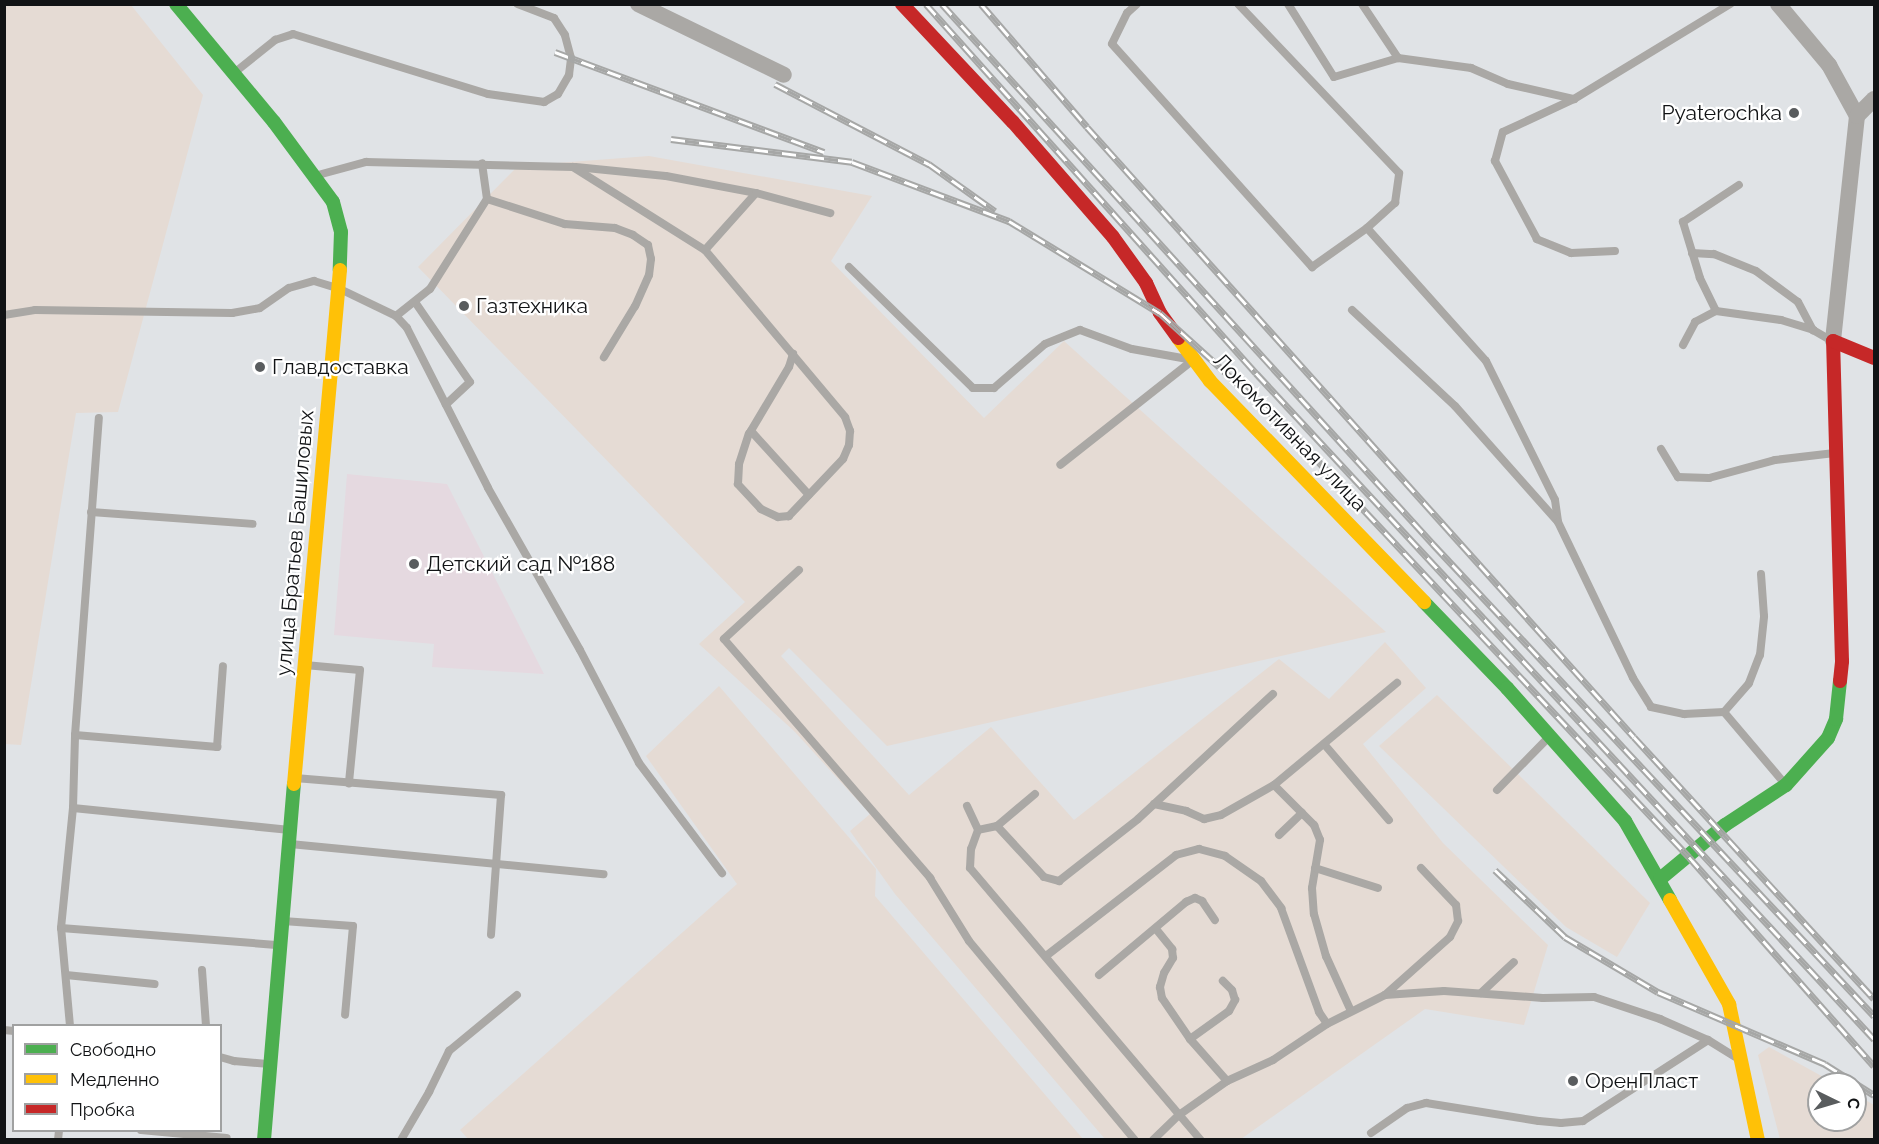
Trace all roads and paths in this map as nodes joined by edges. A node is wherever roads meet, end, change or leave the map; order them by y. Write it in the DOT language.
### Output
graph roads {
  1 [pos="176,4"];
  2 [pos="518,4"];
  3 [pos="638,4"];
  4 [pos="902,4"];
  5 [pos="1137,4"];
  6 [pos="1238,4"];
  7 [pos="1288,4"];
  8 [pos="1362,4"];
  9 [pos="1730,4"];
  10 [pos="1778,4"];
  11 [pos="1398,58"];
  12 [pos="234,74"];
  13 [pos="784,75"];
  14 [pos="1574,99"];
  15 [pos="1875,99"];
  16 [pos="1857,116"];
  17 [pos="482,163"];
  18 [pos="573,166"];
  19 [pos="315,176"];
  20 [pos="1739,185"];
  21 [pos="756,194"];
  22 [pos="487,199"];
  23 [pos="830,213"];
  24 [pos="1367,228"];
  25 [pos="705,250"];
  26 [pos="1615,251"];
  27 [pos="1692,253"];
  28 [pos="849,267"];
  29 [pos="340,289"];
  30 [pos="414,302"];
  31 [pos="1352,310"];
  32 [pos="1716,310"];
  33 [pos="4,315"];
  34 [pos="396,316"];
  35 [pos="1813,330"];
  36 [pos="1833,341"];
  37 [pos="1683,345"];
  38 [pos="793,354"];
  39 [pos="604,357"];
  40 [pos="1875,358"];
  41 [pos="1192,360"];
  42 [pos="446,404"];
  43 [pos="99,417"];
  44 [pos="751,431"];
  45 [pos="1661,449"];
  46 [pos="1835,453"];
  47 [pos="1060,465"];
  48 [pos="809,495"];
  49 [pos="91,512"];
  50 [pos="1558,522"];
  51 [pos="253,524"];
  52 [pos="799,570"];
  53 [pos="1761,574"];
  54 [pos="304,665"];
  55 [pos="223,666"];
  56 [pos="1397,683"];
  57 [pos="1273,694"];
  58 [pos="1724,712"];
  59 [pos="75,735"];
  60 [pos="1551,736"];
  61 [pos="1324,744"];
  62 [pos="295,778"];
  63 [pos="349,783"];
  64 [pos="1274,785"];
  65 [pos="1786,785"];
  66 [pos="1497,790"];
  67 [pos="1035,794"];
  68 [pos="1154,804"];
  69 [pos="967,806"];
  70 [pos="73,808"];
  71 [pos="1302,813"];
  72 [pos="1389,820"];
  73 [pos="997,826"];
  74 [pos="978,830"];
  75 [pos="1279,835"];
  76 [pos="290,837"];
  77 [pos="496,863"];
  78 [pos="1315,868"];
  79 [pos="1421,868"];
  80 [pos="722,873"];
  81 [pos="604,874"];
  82 [pos="1660,879"];
  83 [pos="1378,888"];
  84 [pos="1215,920"];
  85 [pos="283,921"];
  86 [pos="61,928"];
  87 [pos="1156,929"];
  88 [pos="491,935"];
  89 [pos="280,945"];
  90 [pos="1046,956"];
  91 [pos="1514,962"];
  92 [pos="202,970"];
  93 [pos="66,975"];
  94 [pos="1099,975"];
  95 [pos="1223,981"];
  96 [pos="155,984"];
  97 [pos="1481,993"];
  98 [pos="517,994"];
  99 [pos="1385,995"];
  100 [pos="1351,1011"];
  101 [pos="345,1015"];
  102 [pos="70,1024"];
  103 [pos="206,1024"];
  104 [pos="1327,1024"];
  105 [pos="1190,1039"];
  106 [pos="1707,1040"];
  107 [pos="222,1057"];
  108 [pos="1741,1060"];
  109 [pos="270,1064"];
  110 [pos="1227,1081"];
  111 [pos="1179,1115"];
  112 [pos="153,1132"];
  113 [pos="1371,1133"];
  114 [pos="227,1138"];
  115 [pos="264,1140"];
  116 [pos="400,1140"];
  117 [pos="1135,1140"];
  118 [pos="1153,1140"];
  119 [pos="1201,1140"];
  120 [pos="1758,1140"];
  1 -- 12 [label="street, улица Братьев Башиловых"];
  2 -- 12 [label="lane"];
  3 -- 13 [label="street"];
  4 -- 41 [label="street, Локомотивная улица"];
  5 -- 24 [label="lane"];
  6 -- 24 [label="lane"];
  7 -- 11 [label="lane"];
  8 -- 11 [label="lane"];
  9 -- 14 [label="lane"];
  10 -- 16 [label="street"];
  11 -- 14 [label="lane"];
  12 -- 19 [label="street, улица Братьев Башиловых"];
  14 -- 26 [label="lane"];
  15 -- 16 [label="street"];
  16 -- 36 [label="street"];
  17 -- 18 [label="lane"];
  17 -- 19 [label="lane"];
  17 -- 22 [label="lane"];
  18 -- 21 [label="lane"];
  18 -- 25 [label="lane"];
  19 -- 29 [label="street, улица Братьев Башиловых"];
  20 -- 27 [label="lane"];
  21 -- 23 [label="lane"];
  21 -- 25 [label="lane"];
  22 -- 30 [label="lane"];
  22 -- 39 [label="lane"];
  24 -- 50 [label="lane"];
  25 -- 38 [label="lane"];
  27 -- 32 [label="lane"];
  27 -- 35 [label="lane"];
  28 -- 41 [label="lane"];
  29 -- 33 [label="lane"];
  29 -- 34 [label="lane"];
  29 -- 54 [label="street, улица Братьев Башиловых"];
  30 -- 34 [label="lane"];
  30 -- 42 [label="lane"];
  31 -- 50 [label="lane"];
  32 -- 35 [label="lane"];
  32 -- 37 [label="lane"];
  34 -- 42 [label="lane"];
  35 -- 36 [label="lane"];
  36 -- 40 [label="street"];
  36 -- 46 [label="street"];
  38 -- 44 [label="lane"];
  38 -- 48 [label="lane"];
  41 -- 47 [label="lane"];
  41 -- 60 [label="street, Локомотивная улица"];
  42 -- 80 [label="lane"];
  43 -- 49 [label="lane"];
  44 -- 48 [label="lane"];
  44 -- 48 [label="lane"];
  45 -- 46 [label="lane"];
  46 -- 65 [label="street"];
  49 -- 51 [label="lane"];
  49 -- 59 [label="lane"];
  50 -- 58 [label="lane"];
  52 -- 117 [label="lane"];
  53 -- 58 [label="lane"];
  54 -- 62 [label="street, улица Братьев Башиловых"];
  54 -- 63 [label="lane"];
  55 -- 59 [label="lane"];
  56 -- 61 [label="lane"];
  57 -- 68 [label="lane"];
  58 -- 65 [label="lane"];
  59 -- 70 [label="lane"];
  60 -- 66 [label="lane"];
  60 -- 82 [label="street, Локомотивная улица"];
  61 -- 64 [label="lane"];
  61 -- 72 [label="lane"];
  62 -- 63 [label="lane"];
  62 -- 76 [label="street, улица Братьев Башиловых"];
  63 -- 77 [label="lane"];
  64 -- 68 [label="lane"];
  64 -- 71 [label="lane"];
  65 -- 82 [label="street"];
  67 -- 73 [label="lane"];
  68 -- 73 [label="lane"];
  69 -- 74 [label="lane"];
  70 -- 76 [label="lane"];
  70 -- 86 [label="lane"];
  71 -- 75 [label="lane"];
  71 -- 78 [label="lane"];
  73 -- 74 [label="lane"];
  74 -- 90 [label="lane"];
  76 -- 77 [label="lane"];
  76 -- 85 [label="street, улица Братьев Башиловых"];
  77 -- 81 [label="lane"];
  77 -- 88 [label="lane"];
  78 -- 83 [label="lane"];
  78 -- 100 [label="lane"];
  79 -- 99 [label="lane"];
  82 -- 108 [label="street, Локомотивная улица"];
  84 -- 87 [label="lane"];
  85 -- 89 [label="street, улица Братьев Башиловых"];
  85 -- 101 [label="lane"];
  86 -- 89 [label="lane"];
  86 -- 93 [label="lane"];
  87 -- 94 [label="lane"];
  87 -- 105 [label="lane"];
  89 -- 109 [label="street, улица Братьев Башиловых"];
  90 -- 104 [label="lane"];
  90 -- 111 [label="lane"];
  91 -- 97 [label="lane"];
  92 -- 103 [label="lane"];
  93 -- 96 [label="lane"];
  93 -- 102 [label="lane"];
  95 -- 105 [label="lane"];
  97 -- 99 [label="lane"];
  97 -- 106 [label="lane"];
  98 -- 116 [label="lane"];
  99 -- 100 [label="lane"];
  100 -- 104 [label="lane"];
  104 -- 110 [label="lane"];
  105 -- 110 [label="lane"];
  106 -- 108 [label="lane"];
  106 -- 113 [label="lane"];
  107 -- 109 [label="lane"];
  108 -- 120 [label="street, Локомотивная улица"];
  109 -- 115 [label="street, улица Братьев Башиловых"];
  110 -- 111 [label="lane"];
  111 -- 118 [label="lane"];
  111 -- 119 [label="lane"];
  112 -- 114 [label="lane"];
}
